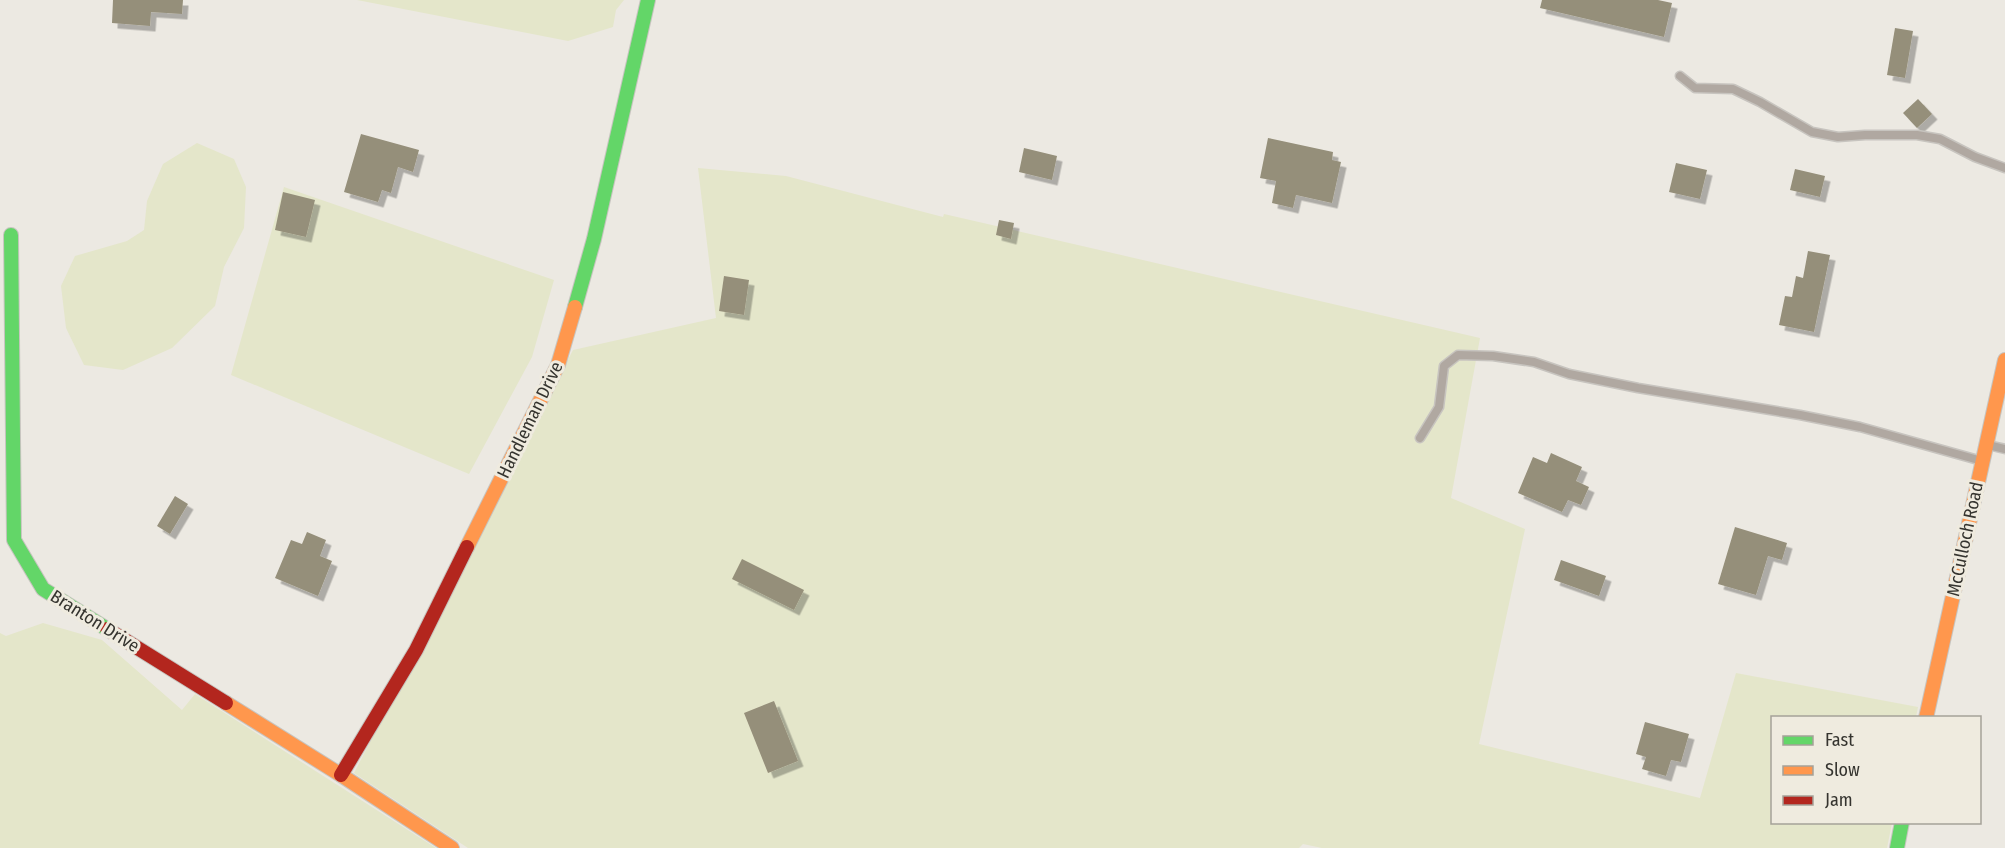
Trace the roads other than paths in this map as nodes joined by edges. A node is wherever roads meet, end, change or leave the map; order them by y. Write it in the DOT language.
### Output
graph roads {
  1 [pos="648,0"];
  2 [pos="1680,76"];
  3 [pos="2005,168"];
  4 [pos="11,235"];
  5 [pos="2005,360"];
  6 [pos="1420,438"];
  7 [pos="1986,445"];
  8 [pos="2005,449"];
  9 [pos="1982,462"];
  10 [pos="1926,716"];
  11 [pos="342,775"];
  12 [pos="1902,824"];
  13 [pos="452,848"];
  14 [pos="1897,848"];
  1 -- 11 [label="street, Handleman Drive"];
  2 -- 3 [label="lane"];
  4 -- 11 [label="street, Branton Drive"];
  5 -- 7 [label="street, McCulloch Road"];
  6 -- 9 [label="lane"];
  7 -- 8 [label="lane"];
  7 -- 9 [label="street, McCulloch Road"];
  9 -- 10 [label="street, McCulloch Road"];
  11 -- 13 [label="street, Branton Drive"];
  12 -- 14 [label="street"];
}
